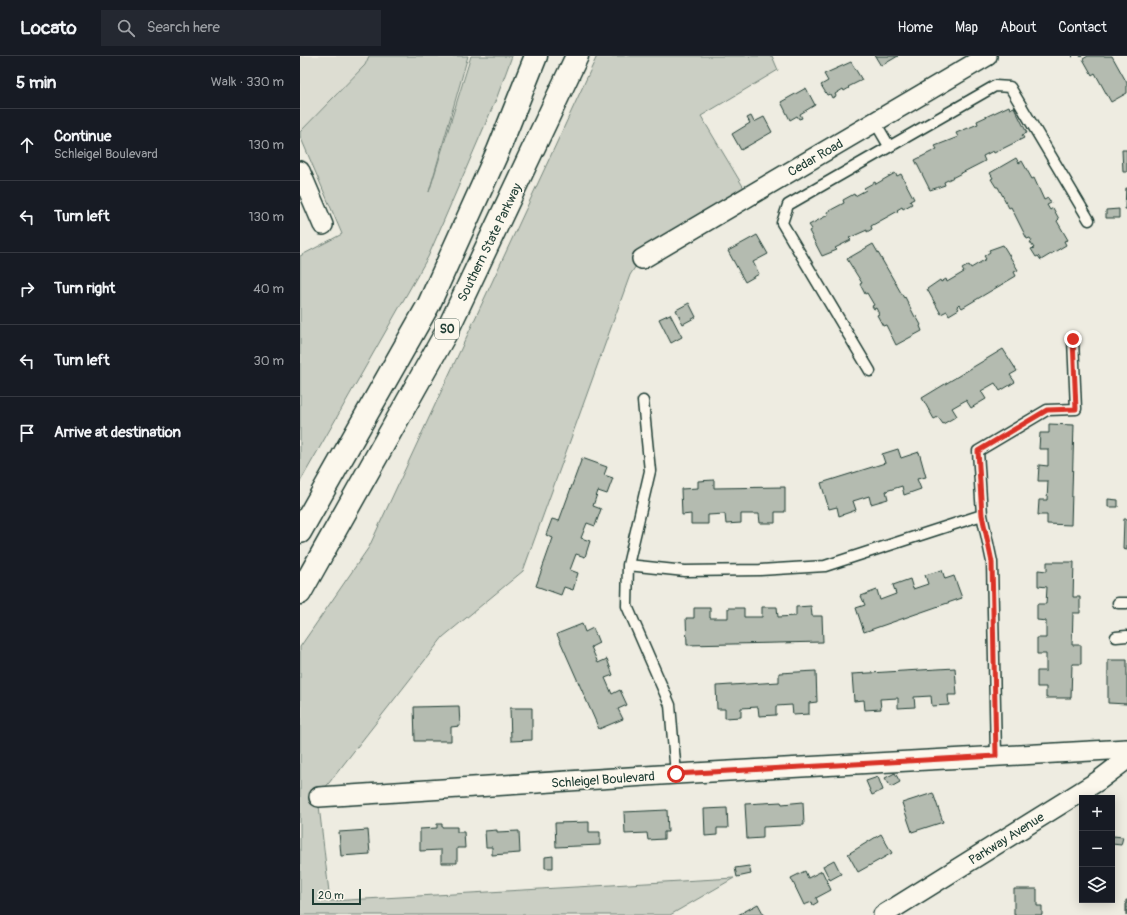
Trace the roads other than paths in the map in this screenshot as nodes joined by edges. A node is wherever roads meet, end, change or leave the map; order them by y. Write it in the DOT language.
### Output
graph roads {
  1 [pos="536,56"];
  2 [pos="577,56"];
  3 [pos="987,56"];
  4 [pos="875,122"];
  5 [pos="890,146"];
  6 [pos="300,171"];
  7 [pos="1089,220"];
  8 [pos="323,225"];
  9 [pos="642,259"];
  10 [pos="1073,339"];
  11 [pos="870,371"];
  12 [pos="643,401"];
  13 [pos="982,515"];
  14 [pos="300,532"];
  15 [pos="628,565"];
  16 [pos="300,593"];
  17 [pos="1116,636"];
  18 [pos="1127,636"];
  19 [pos="1127,749"];
  20 [pos="996,756"];
  21 [pos="1127,759"];
  22 [pos="676,774"];
  23 [pos="319,797"];
  24 [pos="883,915"];
  1 -- 14 [label="highway, Southern State Parkway / SO"];
  2 -- 16 [label="highway, Southern State Parkway / SO"];
  3 -- 4 [label="street, Cedar Road"];
  4 -- 5 [label="lane"];
  4 -- 9 [label="street, Cedar Road"];
  5 -- 7 [label="lane"];
  5 -- 11 [label="lane"];
  6 -- 8 [label="street"];
  10 -- 13 [label="lane"];
  12 -- 15 [label="lane"];
  13 -- 15 [label="lane"];
  13 -- 20 [label="lane"];
  15 -- 22 [label="lane"];
  17 -- 18 [label="lane"];
  19 -- 20 [label="street, Schleigel Boulevard"];
  20 -- 22 [label="street, Schleigel Boulevard"];
  21 -- 24 [label="street, Parkway Avenue"];
  22 -- 23 [label="street, Schleigel Boulevard"];
}
